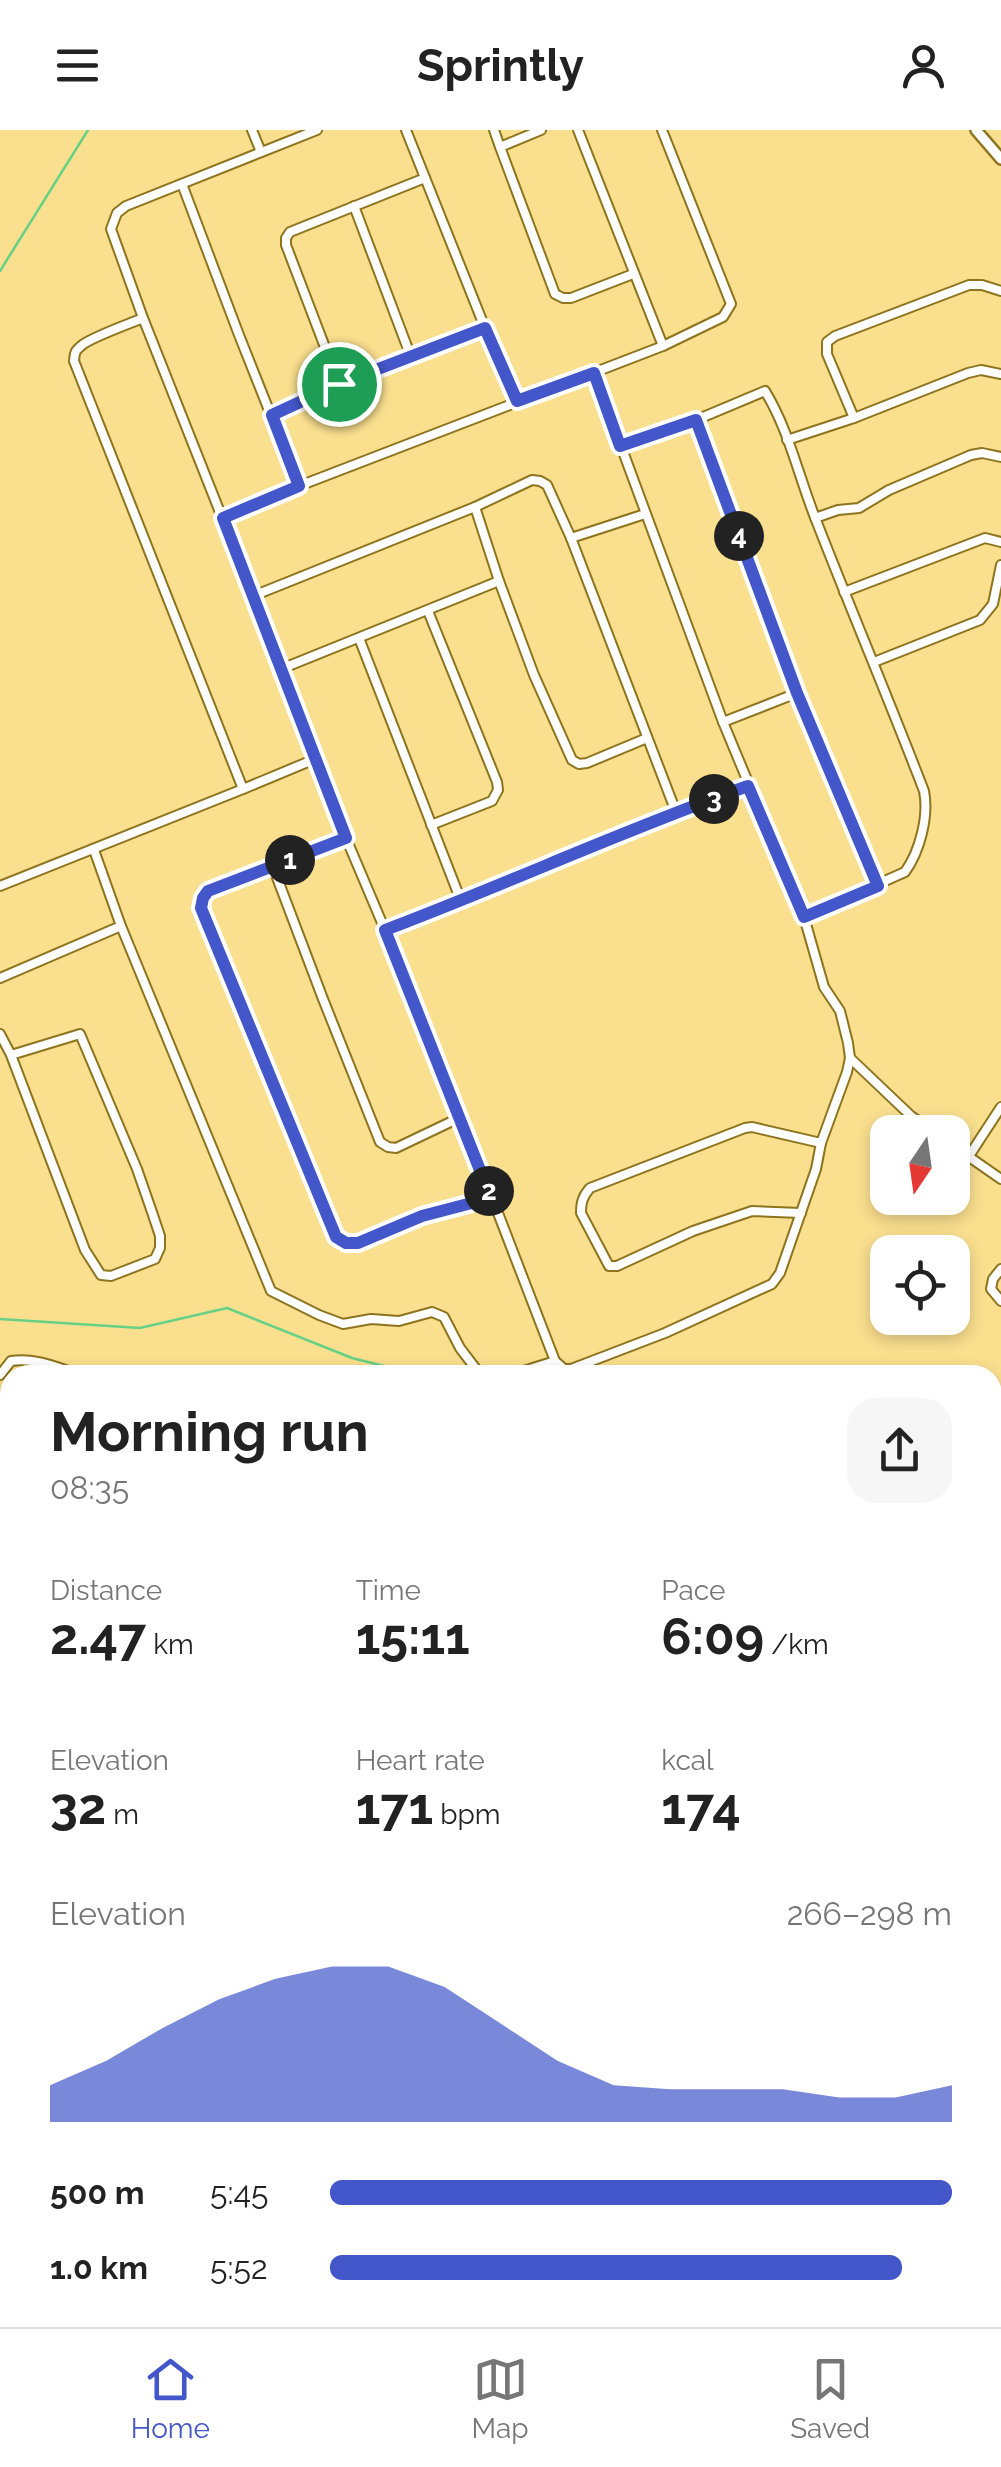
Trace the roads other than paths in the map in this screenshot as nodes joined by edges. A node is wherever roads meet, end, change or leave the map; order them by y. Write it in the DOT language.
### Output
graph roads {
  1 [pos="252,130"];
  2 [pos="317,130"];
  3 [pos="406,130"];
  4 [pos="494,130"];
  5 [pos="541,130"];
  6 [pos="578,130"];
  7 [pos="662,130"];
  8 [pos="976,130"];
  9 [pos="500,147"];
  10 [pos="261,152"];
  11 [pos="1001,160"];
  12 [pos="425,178"];
  13 [pos="182,184"];
  14 [pos="354,206"];
  15 [pos="633,274"];
  16 [pos="1001,291"];
  17 [pos="142,318"];
  18 [pos="485,328"];
  19 [pos="663,346"];
  20 [pos="412,357"];
  21 [pos="594,373"];
  22 [pos="1001,374"];
  23 [pos="339,384"];
  24 [pos="517,401"];
  25 [pos="272,415"];
  26 [pos="854,418"];
  27 [pos="696,420"];
  28 [pos="787,440"];
  29 [pos="620,446"];
  30 [pos="1001,457"];
  31 [pos="299,486"];
  32 [pos="474,507"];
  33 [pos="645,514"];
  34 [pos="223,518"];
  35 [pos="815,518"];
  36 [pos="570,538"];
  37 [pos="1001,542"];
  38 [pos="1001,564"];
  39 [pos="499,581"];
  40 [pos="844,592"];
  41 [pos="254,596"];
  42 [pos="428,611"];
  43 [pos="359,638"];
  44 [pos="874,662"];
  45 [pos="281,669"];
  46 [pos="797,693"];
  47 [pos="724,722"];
  48 [pos="647,738"];
  49 [pos="315,759"];
  50 [pos="748,786"];
  51 [pos="243,790"];
  52 [pos="676,812"];
  53 [pos="431,825"];
  54 [pos="346,838"];
  55 [pos="94,850"];
  56 [pos="273,866"];
  57 [pos="0,886"];
  58 [pos="878,886"];
  59 [pos="462,901"];
  60 [pos="804,917"];
  61 [pos="121,926"];
  62 [pos="385,930"];
  63 [pos="0,978"];
  64 [pos="0,1034"];
  65 [pos="11,1054"];
  66 [pos="850,1058"];
  67 [pos="1001,1107"];
  68 [pos="910,1115"];
  69 [pos="461,1117"];
  70 [pos="822,1143"];
  71 [pos="970,1154"];
  72 [pos="970,1157"];
  73 [pos="1001,1179"];
  74 [pos="491,1198"];
  75 [pos="801,1213"];
  76 [pos="1001,1269"];
  77 [pos="1001,1301"];
  78 [pos="555,1361"];
  79 [pos="8,1365"];
  80 [pos="50,1365"];
  81 [pos="472,1365"];
  82 [pos="542,1365"];
  83 [pos="560,1365"];
  84 [pos="584,1365"];
  1 -- 10 [label="street"];
  2 -- 10 [label="street"];
  3 -- 12 [label="street"];
  4 -- 9 [label="street"];
  5 -- 9 [label="street"];
  6 -- 15 [label="street"];
  7 -- 19 [label="street"];
  8 -- 11 [label="street"];
  9 -- 15 [label="street"];
  10 -- 13 [label="street"];
  12 -- 14 [label="street"];
  12 -- 18 [label="street"];
  13 -- 17 [label="street"];
  13 -- 25 [label="street"];
  14 -- 20 [label="street"];
  14 -- 23 [label="street"];
  15 -- 19 [label="street"];
  16 -- 26 [label="street"];
  17 -- 34 [label="street"];
  17 -- 51 [label="street"];
  18 -- 20 [label="street"];
  18 -- 24 [label="street"];
  19 -- 21 [label="street"];
  20 -- 23 [label="street"];
  21 -- 24 [label="street"];
  21 -- 29 [label="street"];
  22 -- 26 [label="street"];
  23 -- 25 [label="street"];
  24 -- 31 [label="street"];
  25 -- 31 [label="street"];
  26 -- 28 [label="street"];
  27 -- 28 [label="street"];
  27 -- 29 [label="street"];
  27 -- 46 [label="street"];
  28 -- 35 [label="street"];
  29 -- 33 [label="street"];
  30 -- 35 [label="street"];
  31 -- 34 [label="street"];
  32 -- 36 [label="street"];
  32 -- 39 [label="street"];
  32 -- 41 [label="street"];
  33 -- 36 [label="street"];
  33 -- 47 [label="street"];
  34 -- 41 [label="street"];
  35 -- 40 [label="street"];
  36 -- 48 [label="street"];
  37 -- 40 [label="street"];
  38 -- 44 [label="street"];
  39 -- 42 [label="street"];
  39 -- 48 [label="street"];
  40 -- 44 [label="street"];
  41 -- 45 [label="street"];
  42 -- 43 [label="street"];
  42 -- 53 [label="street"];
  43 -- 45 [label="street"];
  43 -- 53 [label="street"];
  44 -- 58 [label="street"];
  45 -- 49 [label="street"];
  46 -- 47 [label="street"];
  46 -- 58 [label="street"];
  47 -- 50 [label="street"];
  48 -- 52 [label="street"];
  49 -- 51 [label="street"];
  49 -- 54 [label="street"];
  50 -- 52 [label="street"];
  50 -- 60 [label="street"];
  51 -- 55 [label="street"];
  52 -- 59 [label="street"];
  53 -- 59 [label="street"];
  54 -- 56 [label="street"];
  54 -- 62 [label="street"];
  55 -- 57 [label="street"];
  55 -- 61 [label="street"];
  56 -- 69 [label="street"];
  56 -- 74 [label="street"];
  58 -- 60 [label="street"];
  59 -- 62 [label="street"];
  60 -- 66 [label="street"];
  61 -- 63 [label="street"];
  61 -- 81 [label="street"];
  62 -- 69 [label="street"];
  64 -- 65 [label="street"];
  65 -- 65 [label="street"];
  66 -- 68 [label="street"];
  66 -- 70 [label="street"];
  67 -- 71 [label="street"];
  69 -- 74 [label="street"];
  70 -- 75 [label="street"];
  70 -- 75 [label="street"];
  72 -- 73 [label="street"];
  74 -- 78 [label="street"];
  75 -- 84 [label="street"];
  76 -- 77 [label="street"];
  78 -- 82 [label="street"];
  78 -- 83 [label="street"];
  79 -- 80 [label="street"];
}
